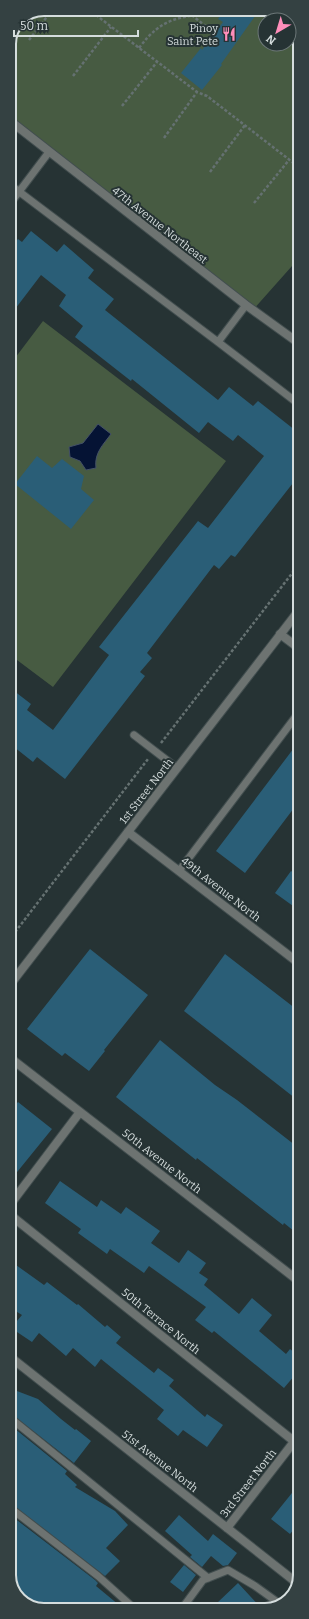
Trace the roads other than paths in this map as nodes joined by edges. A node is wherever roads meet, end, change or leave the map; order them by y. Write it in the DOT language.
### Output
graph roads {
  1 [pos="16,126"];
  2 [pos="49,152"];
  3 [pos="16,188"];
  4 [pos="20,191"];
  5 [pos="16,196"];
  6 [pos="246,305"];
  7 [pos="293,339"];
  8 [pos="218,342"];
  9 [pos="293,401"];
  10 [pos="293,618"];
  11 [pos="280,634"];
  12 [pos="293,644"];
  13 [pos="293,720"];
  14 [pos="134,735"];
  15 [pos="177,768"];
  16 [pos="128,832"];
  17 [pos="179,871"];
  18 [pos="293,959"];
  19 [pos="16,977"];
  20 [pos="16,1062"];
  21 [pos="80,1112"];
  22 [pos="16,1197"];
  23 [pos="16,1220"];
  24 [pos="293,1277"];
  25 [pos="16,1362"];
  26 [pos="16,1423"];
  27 [pos="293,1441"];
  28 [pos="293,1449"];
  29 [pos="16,1512"];
  30 [pos="227,1528"];
  31 [pos="208,1578"];
  32 [pos="292,1580"];
  33 [pos="276,1601"];
  34 [pos="128,1603"];
  35 [pos="186,1603"];
  1 -- 2 [label="street, 47th Avenue Northeast"];
  2 -- 4 [label="lane"];
  2 -- 6 [label="street, 47th Avenue Northeast"];
  3 -- 4 [label="lane"];
  4 -- 5 [label="lane"];
  4 -- 8 [label="lane"];
  6 -- 7 [label="street, 47th Avenue Northeast"];
  6 -- 8 [label="lane"];
  8 -- 9 [label="lane"];
  10 -- 11 [label="street, 1st Street North"];
  11 -- 12 [label="street"];
  11 -- 15 [label="street, 1st Street North"];
  13 -- 17 [label="lane"];
  14 -- 15 [label="lane"];
  15 -- 16 [label="street, 1st Street North"];
  16 -- 17 [label="street, 49th Avenue North"];
  16 -- 19 [label="street, 1st Street North"];
  17 -- 18 [label="street, 49th Avenue North"];
  20 -- 21 [label="street, 50th Avenue North"];
  21 -- 22 [label="street"];
  21 -- 24 [label="street, 50th Avenue North"];
  23 -- 27 [label="street, 50th Terrace North"];
  25 -- 30 [label="street, 51st Avenue North"];
  26 -- 31 [label="lane"];
  28 -- 30 [label="street, 3rd Street North"];
  29 -- 34 [label="lane"];
  30 -- 32 [label="street, 51st Avenue North"];
  31 -- 33 [label="lane"];
  31 -- 35 [label="lane"];
}
